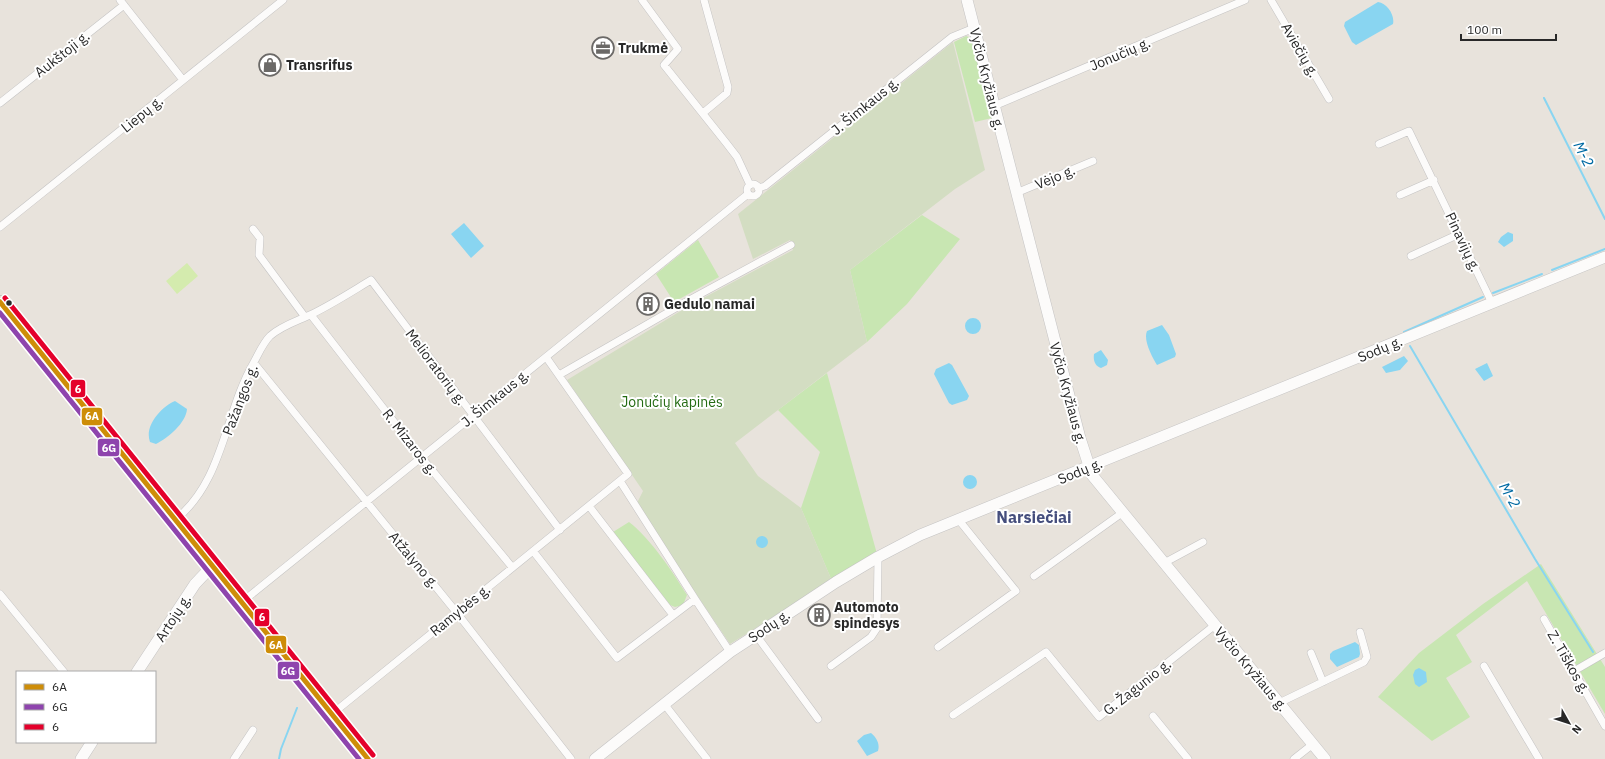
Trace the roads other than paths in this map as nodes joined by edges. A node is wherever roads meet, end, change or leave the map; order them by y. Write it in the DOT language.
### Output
graph roads {
  1 [pos="284,0"];
  2 [pos="642,0"];
  3 [pos="704,0"];
  4 [pos="967,0"];
  5 [pos="1245,0"];
  6 [pos="1271,0"];
  7 [pos="122,2"];
  8 [pos="974,28"];
  9 [pos="184,80"];
  10 [pos="1329,99"];
  11 [pos="0,103"];
  12 [pos="994,106"];
  13 [pos="703,113"];
  14 [pos="1379,144"];
  15 [pos="1093,161"];
  16 [pos="1434,180"];
  17 [pos="750,185"];
  18 [pos="758,188"];
  19 [pos="1016,193"];
  20 [pos="748,194"];
  21 [pos="1400,195"];
  22 [pos="0,227"];
  23 [pos="254,229"];
  24 [pos="1459,234"];
  25 [pos="791,245"];
  26 [pos="1411,256"];
  27 [pos="1605,257"];
  28 [pos="371,280"];
  29 [pos="0,302"];
  30 [pos="1492,303"];
  31 [pos="308,316"];
  32 [pos="546,357"];
  33 [pos="254,363"];
  34 [pos="559,375"];
  35 [pos="474,416"];
  36 [pos="422,458"];
  37 [pos="1090,467"];
  38 [pos="620,481"];
  39 [pos="366,503"];
  40 [pos="589,506"];
  41 [pos="1122,513"];
  42 [pos="958,519"];
  43 [pos="175,520"];
  44 [pos="560,530"];
  45 [pos="1203,542"];
  46 [pos="533,551"];
  47 [pos="878,557"];
  48 [pos="1164,563"];
  49 [pos="212,566"];
  50 [pos="512,567"];
  51 [pos="1034,576"];
  52 [pos="0,594"];
  53 [pos="695,599"];
  54 [pos="242,602"];
  55 [pos="457,613"];
  56 [pos="674,614"];
  57 [pos="1544,619"];
  58 [pos="1215,625"];
  59 [pos="1360,632"];
  60 [pos="756,634"];
  61 [pos="938,647"];
  62 [pos="730,652"];
  63 [pos="1605,653"];
  64 [pos="1311,654"];
  65 [pos="831,666"];
  66 [pos="1484,666"];
  67 [pos="63,671"];
  68 [pos="138,671"];
  69 [pos="1574,672"];
  70 [pos="1323,682"];
  71 [pos="1279,703"];
  72 [pos="665,705"];
  73 [pos="332,714"];
  74 [pos="953,715"];
  75 [pos="1153,716"];
  76 [pos="818,719"];
  77 [pos="1605,726"];
  78 [pos="252,730"];
  79 [pos="91,743"];
  80 [pos="1313,744"];
  81 [pos="81,759"];
  82 [pos="234,759"];
  83 [pos="368,759"];
  84 [pos="571,759"];
  85 [pos="595,759"];
  86 [pos="707,759"];
  87 [pos="1188,759"];
  88 [pos="1294,759"];
  89 [pos="1325,759"];
  90 [pos="1539,759"];
  1 -- 9 [label="street, Liepų g."];
  2 -- 13 [label="street"];
  3 -- 13 [label="street"];
  4 -- 8 [label="main road, Vyčio Kryžiaus g."];
  5 -- 12 [label="street, Jonučių g."];
  6 -- 10 [label="street, Aviečių g."];
  7 -- 9 [label="street"];
  7 -- 11 [label="street, Aukštoji g."];
  8 -- 12 [label="main road, Vyčio Kryžiaus g."];
  8 -- 18 [label="street, J. Šimkaus g."];
  9 -- 22 [label="street, Liepų g."];
  12 -- 19 [label="main road, Vyčio Kryžiaus g."];
  13 -- 17 [label="street"];
  14 -- 16 [label="street, Pinavijų g."];
  15 -- 19 [label="street, Vėjo g."];
  16 -- 21 [label="street"];
  16 -- 24 [label="street, Pinavijų g."];
  17 -- 18 [label="street"];
  17 -- 20 [label="street"];
  18 -- 20 [label="street, J. Šimkaus g."];
  19 -- 37 [label="main road, Vyčio Kryžiaus g."];
  20 -- 32 [label="street, J. Šimkaus g."];
  23 -- 31 [label="street, R. Mizaros g."];
  24 -- 26 [label="street"];
  24 -- 30 [label="street, Pinavijų g."];
  25 -- 34 [label="street"];
  27 -- 30 [label="main road, Sodų g."];
  28 -- 31 [label="street, Pažangos g."];
  28 -- 35 [label="street, Melioratorių g."];
  29 -- 43 [label="main road"];
  30 -- 37 [label="main road, Sodų g."];
  31 -- 33 [label="street, Pažangos g."];
  31 -- 36 [label="street, R. Mizaros g."];
  32 -- 34 [label="street"];
  32 -- 35 [label="street, J. Šimkaus g."];
  33 -- 39 [label="street, Atžalyno g."];
  33 -- 43 [label="street, Pažangos g."];
  34 -- 38 [label="street, Ramybės g."];
  35 -- 36 [label="street, J. Šimkaus g."];
  35 -- 44 [label="street, Melioratorių g."];
  36 -- 39 [label="street, J. Šimkaus g."];
  36 -- 50 [label="street, R. Mizaros g."];
  37 -- 41 [label="main road, Vyčio Kryžiaus g."];
  37 -- 42 [label="main road, Sodų g."];
  38 -- 40 [label="street, Ramybės g."];
  38 -- 53 [label="street"];
  39 -- 54 [label="street, J. Šimkaus g."];
  39 -- 55 [label="street, Atžalyno g."];
  40 -- 44 [label="street, Ramybės g."];
  40 -- 56 [label="street"];
  41 -- 48 [label="main road, Vyčio Kryžiaus g."];
  41 -- 51 [label="street"];
  42 -- 47 [label="main road, Sodų g."];
  42 -- 61 [label="street"];
  43 -- 49 [label="main road"];
  44 -- 46 [label="street, Ramybės g."];
  45 -- 48 [label="street"];
  46 -- 50 [label="street, Ramybės g."];
  46 -- 56 [label="street"];
  47 -- 60 [label="main road, Sodų g."];
  47 -- 65 [label="street"];
  48 -- 58 [label="main road, Vyčio Kryžiaus g."];
  49 -- 54 [label="main road"];
  49 -- 68 [label="main road, Artojų g."];
  50 -- 55 [label="street, Ramybės g."];
  52 -- 67 [label="street"];
  53 -- 56 [label="street"];
  53 -- 62 [label="street"];
  54 -- 73 [label="main road"];
  55 -- 73 [label="street, Ramybės g."];
  55 -- 84 [label="street, Atžalyno g."];
  57 -- 69 [label="street, Z. Tiškos g."];
  58 -- 71 [label="main road, Vyčio Kryžiaus g."];
  58 -- 74 [label="street, G. Žagunio g."];
  59 -- 70 [label="street"];
  60 -- 62 [label="main road, Sodų g."];
  60 -- 76 [label="street"];
  62 -- 72 [label="main road, Sodų g."];
  63 -- 69 [label="street"];
  64 -- 70 [label="street"];
  66 -- 90 [label="street"];
  69 -- 77 [label="street, Z. Tiškos g."];
  70 -- 71 [label="street"];
  71 -- 80 [label="main road, Vyčio Kryžiaus g."];
  72 -- 85 [label="main road, Sodų g."];
  72 -- 86 [label="street"];
  73 -- 83 [label="main road"];
  75 -- 87 [label="street"];
  78 -- 82 [label="street"];
  79 -- 81 [label="main road"];
  80 -- 88 [label="street"];
  80 -- 89 [label="main road, Vyčio Kryžiaus g."];
}
